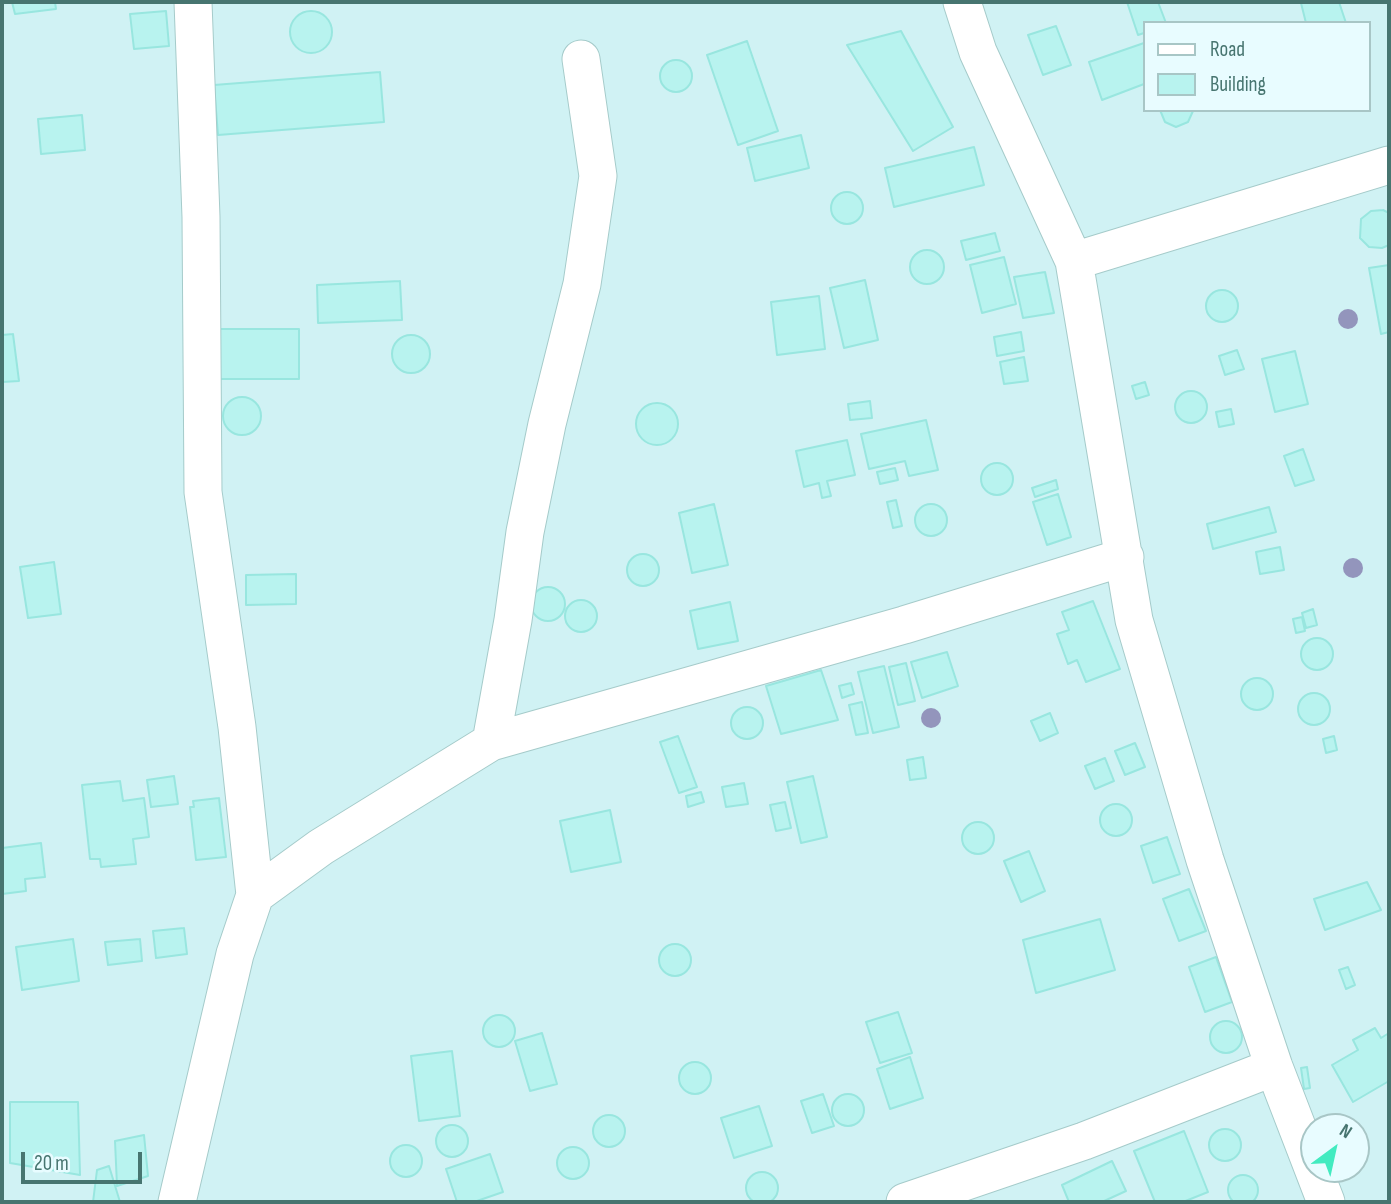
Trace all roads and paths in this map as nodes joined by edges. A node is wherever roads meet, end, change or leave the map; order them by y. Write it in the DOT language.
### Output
graph roads {
  1 [pos="193,2"];
  2 [pos="962,2"];
  3 [pos="581,58"];
  4 [pos="1389,165"];
  5 [pos="1074,261"];
  6 [pos="1125,557"];
  7 [pos="491,742"];
  8 [pos="255,895"];
  9 [pos="1274,1066"];
  10 [pos="177,1202"];
  11 [pos="905,1202"];
  12 [pos="1326,1202"];
  1 -- 8 [label="street"];
  2 -- 5 [label="street"];
  3 -- 7 [label="street"];
  4 -- 5 [label="street"];
  5 -- 6 [label="street"];
  6 -- 7 [label="street"];
  6 -- 9 [label="street"];
  7 -- 8 [label="street"];
  8 -- 10 [label="street"];
  9 -- 11 [label="street"];
  9 -- 12 [label="street"];
}
